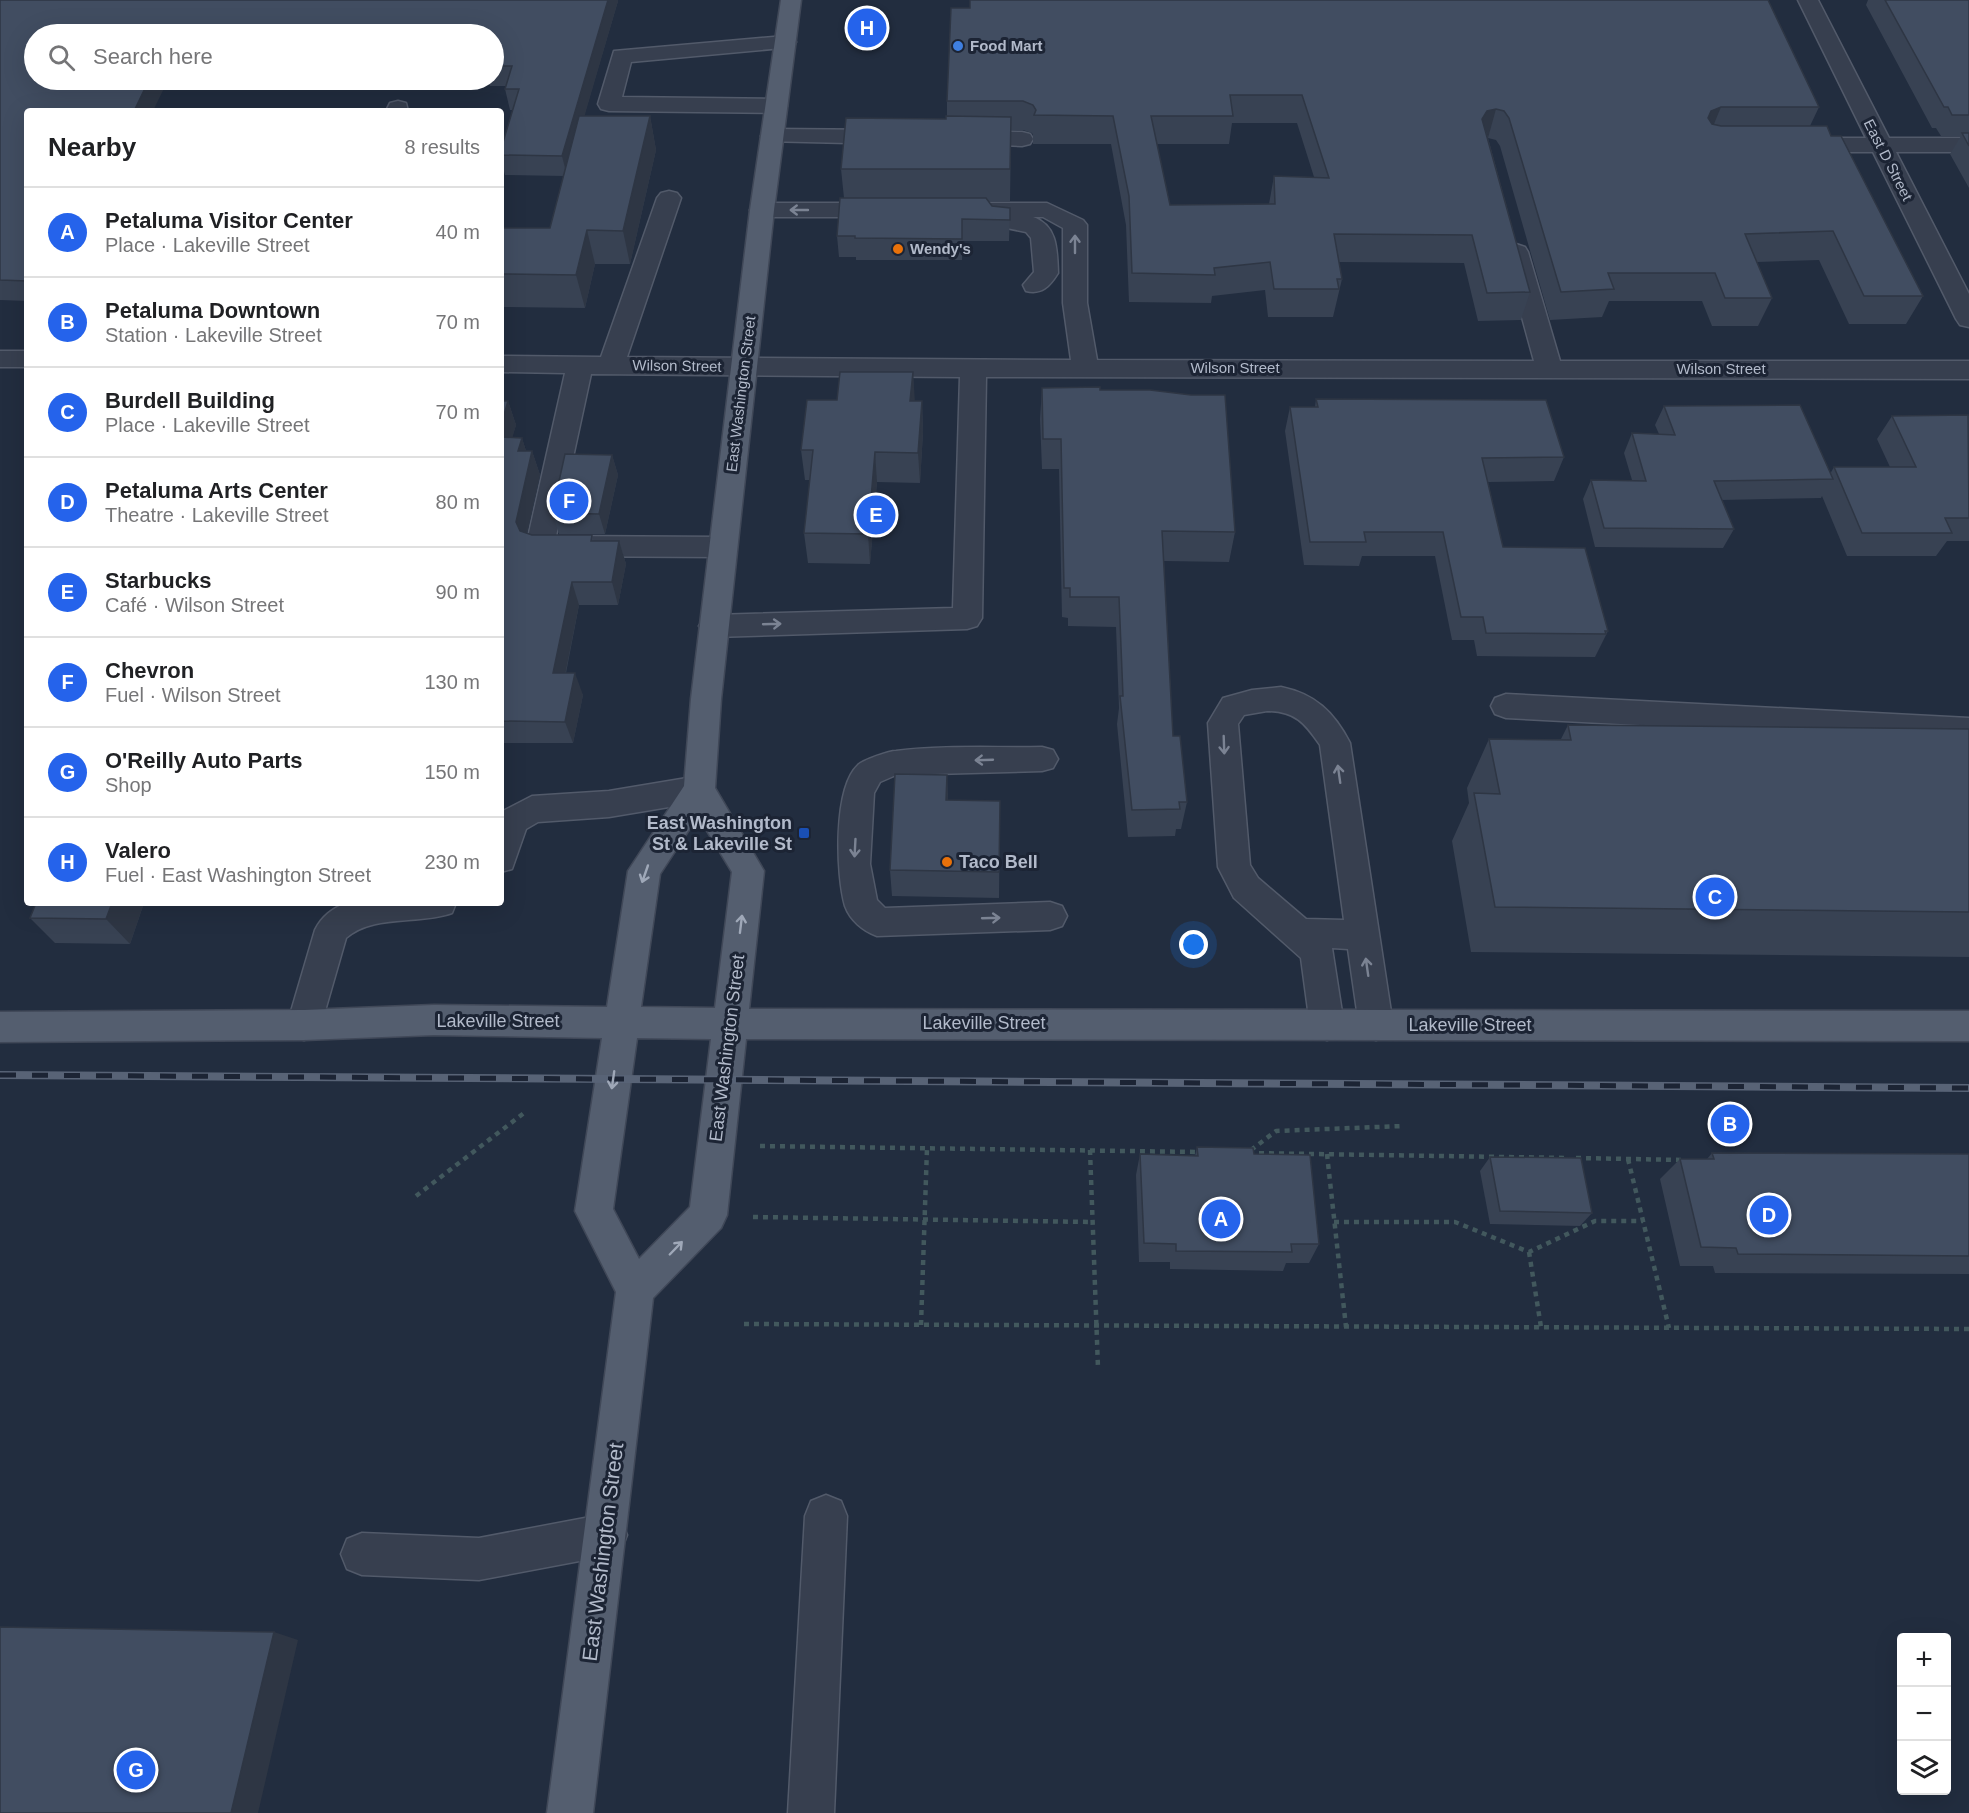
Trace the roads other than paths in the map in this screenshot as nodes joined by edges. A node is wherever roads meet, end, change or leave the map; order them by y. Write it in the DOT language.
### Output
graph roads {
  1 [pos="791,0"];
  2 [pos="1808,0"];
  3 [pos="785,42"];
  4 [pos="776,106"];
  5 [pos="772,136"];
  6 [pos="909,137"];
  7 [pos="943,138"];
  8 [pos="1022,139"];
  9 [pos="1780,145"];
  10 [pos="1879,145"];
  11 [pos="1969,145"];
  12 [pos="669,198"];
  13 [pos="762,210"];
  14 [pos="906,214"];
  15 [pos="1512,236"];
  16 [pos="1035,285"];
  17 [pos="1969,319"];
  18 [pos="0,359"];
  19 [pos="24,359"];
  20 [pos="504,364"];
  21 [pos="580,365"];
  22 [pos="611,365"];
  23 [pos="744,367"];
  24 [pos="974,368"];
  25 [pos="1085,368"];
  26 [pos="1549,369"];
  27 [pos="1969,370"];
  28 [pos="723,547"];
  29 [pos="714,626"];
  30 [pos="1506,706"];
  31 [pos="1969,730"];
  32 [pos="1042,759"];
  33 [pos="699,789"];
  34 [pos="504,849"];
  35 [pos="412,906"];
  36 [pos="1050,916"];
  37 [pos="1299,933"];
  38 [pos="1363,934"];
  39 [pos="621,1022"];
  40 [pos="730,1024"];
  41 [pos="304,1025"];
  42 [pos="1328,1025"];
  43 [pos="1376,1025"];
  44 [pos="1969,1026"];
  45 [pos="0,1027"];
  46 [pos="635,1290"];
  47 [pos="826,1516"];
  48 [pos="606,1535"];
  49 [pos="362,1554"];
  50 [pos="570,1813"];
  51 [pos="811,1813"];
  1 -- 3 [label="main road, East Washington Street"];
  2 -- 10 [label="street, East D Street"];
  3 -- 4 [label="main road, East Washington Street"];
  3 -- 4 [label="street"];
  4 -- 5 [label="main road, East Washington Street"];
  5 -- 6 [label="street"];
  5 -- 13 [label="main road, East Washington Street"];
  7 -- 8 [label="street"];
  9 -- 10 [label="street"];
  10 -- 11 [label="street"];
  10 -- 17 [label="street, East D Street"];
  12 -- 22 [label="street"];
  14 -- 13 [label="street, one-way"];
  13 -- 23 [label="main road, East Washington Street"];
  15 -- 26 [label="street"];
  25 -- 16 [label="street, one-way"];
  18 -- 19 [label="street"];
  20 -- 21 [label="street, Wilson Street"];
  21 -- 22 [label="street, Wilson Street"];
  21 -- 28 [label="street"];
  22 -- 23 [label="street, Wilson Street"];
  23 -- 24 [label="street, Wilson Street"];
  23 -- 28 [label="main road, East Washington Street"];
  24 -- 25 [label="street, Wilson Street"];
  29 -- 24 [label="street, one-way"];
  25 -- 26 [label="street, Wilson Street"];
  26 -- 27 [label="street, Wilson Street"];
  28 -- 29 [label="main road, East Washington Street"];
  29 -- 33 [label="main road, East Washington Street"];
  30 -- 31 [label="street"];
  32 -- 36 [label="street, one-way"];
  33 -- 34 [label="street"];
  33 -- 39 [label="main road, East Washington Street, one-way"];
  40 -- 33 [label="main road, East Washington Street, one-way"];
  35 -- 41 [label="street"];
  37 -- 38 [label="street"];
  38 -- 37 [label="street, one-way"];
  37 -- 42 [label="street"];
  43 -- 38 [label="street, one-way"];
  39 -- 40 [label="main road, Lakeville Street"];
  39 -- 41 [label="main road, Lakeville Street"];
  39 -- 46 [label="main road, East Washington Street, one-way"];
  40 -- 42 [label="main road, Lakeville Street"];
  46 -- 40 [label="main road, East Washington Street, one-way"];
  41 -- 45 [label="main road, Lakeville Street"];
  42 -- 43 [label="main road, Lakeville Street"];
  43 -- 44 [label="main road, Lakeville Street"];
  46 -- 48 [label="main road, East Washington Street"];
  47 -- 51 [label="street"];
  48 -- 49 [label="street"];
  48 -- 50 [label="main road, East Washington Street"];
}
